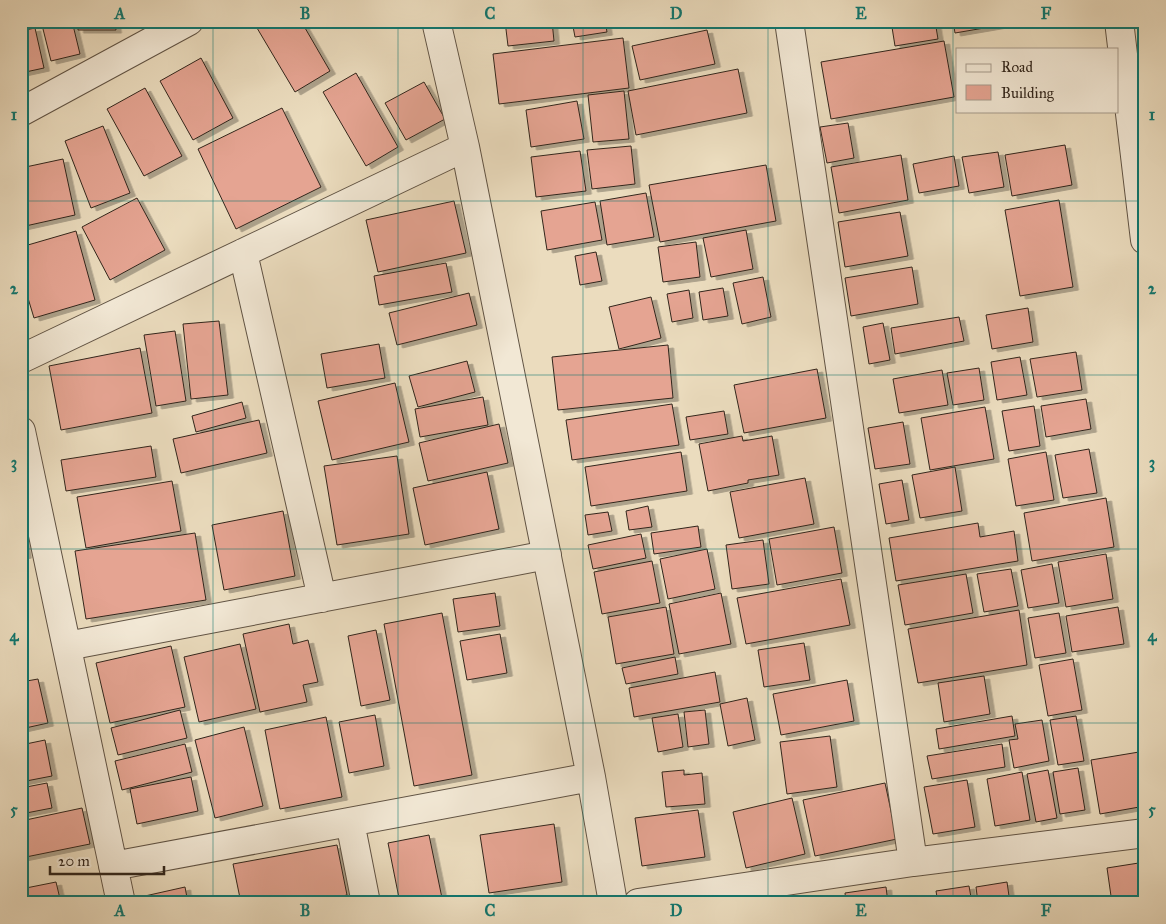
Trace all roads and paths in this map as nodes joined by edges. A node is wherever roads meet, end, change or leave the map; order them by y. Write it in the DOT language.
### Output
graph roads {
  1 [pos="189,21"];
  2 [pos="436,21"];
  3 [pos="790,21"];
  4 [pos="1119,21"];
  5 [pos="157,30"];
  6 [pos="21,112"];
  7 [pos="465,147"];
  8 [pos="1145,240"];
  9 [pos="243,253"];
  10 [pos="21,359"];
  11 [pos="21,431"];
  12 [pos="547,556"];
  13 [pos="322,598"];
  14 [pos="67,646"];
  15 [pos="591,776"];
  16 [pos="350,822"];
  17 [pos="1145,833"];
  18 [pos="914,862"];
  19 [pos="113,866"];
  20 [pos="120,903"];
  21 [pos="366,903"];
  22 [pos="613,903"];
  23 [pos="638,903"];
  1 -- 5 [label="street"];
  2 -- 7 [label="street"];
  3 -- 18 [label="street"];
  4 -- 8 [label="street"];
  5 -- 6 [label="street"];
  7 -- 9 [label="street"];
  7 -- 12 [label="street"];
  9 -- 10 [label="street"];
  9 -- 13 [label="street"];
  11 -- 14 [label="street"];
  12 -- 13 [label="street"];
  12 -- 15 [label="street"];
  13 -- 14 [label="street"];
  14 -- 19 [label="street"];
  15 -- 16 [label="street"];
  15 -- 22 [label="street"];
  16 -- 19 [label="street"];
  16 -- 21 [label="street"];
  17 -- 18 [label="street"];
  18 -- 23 [label="street"];
  19 -- 20 [label="street"];
}
